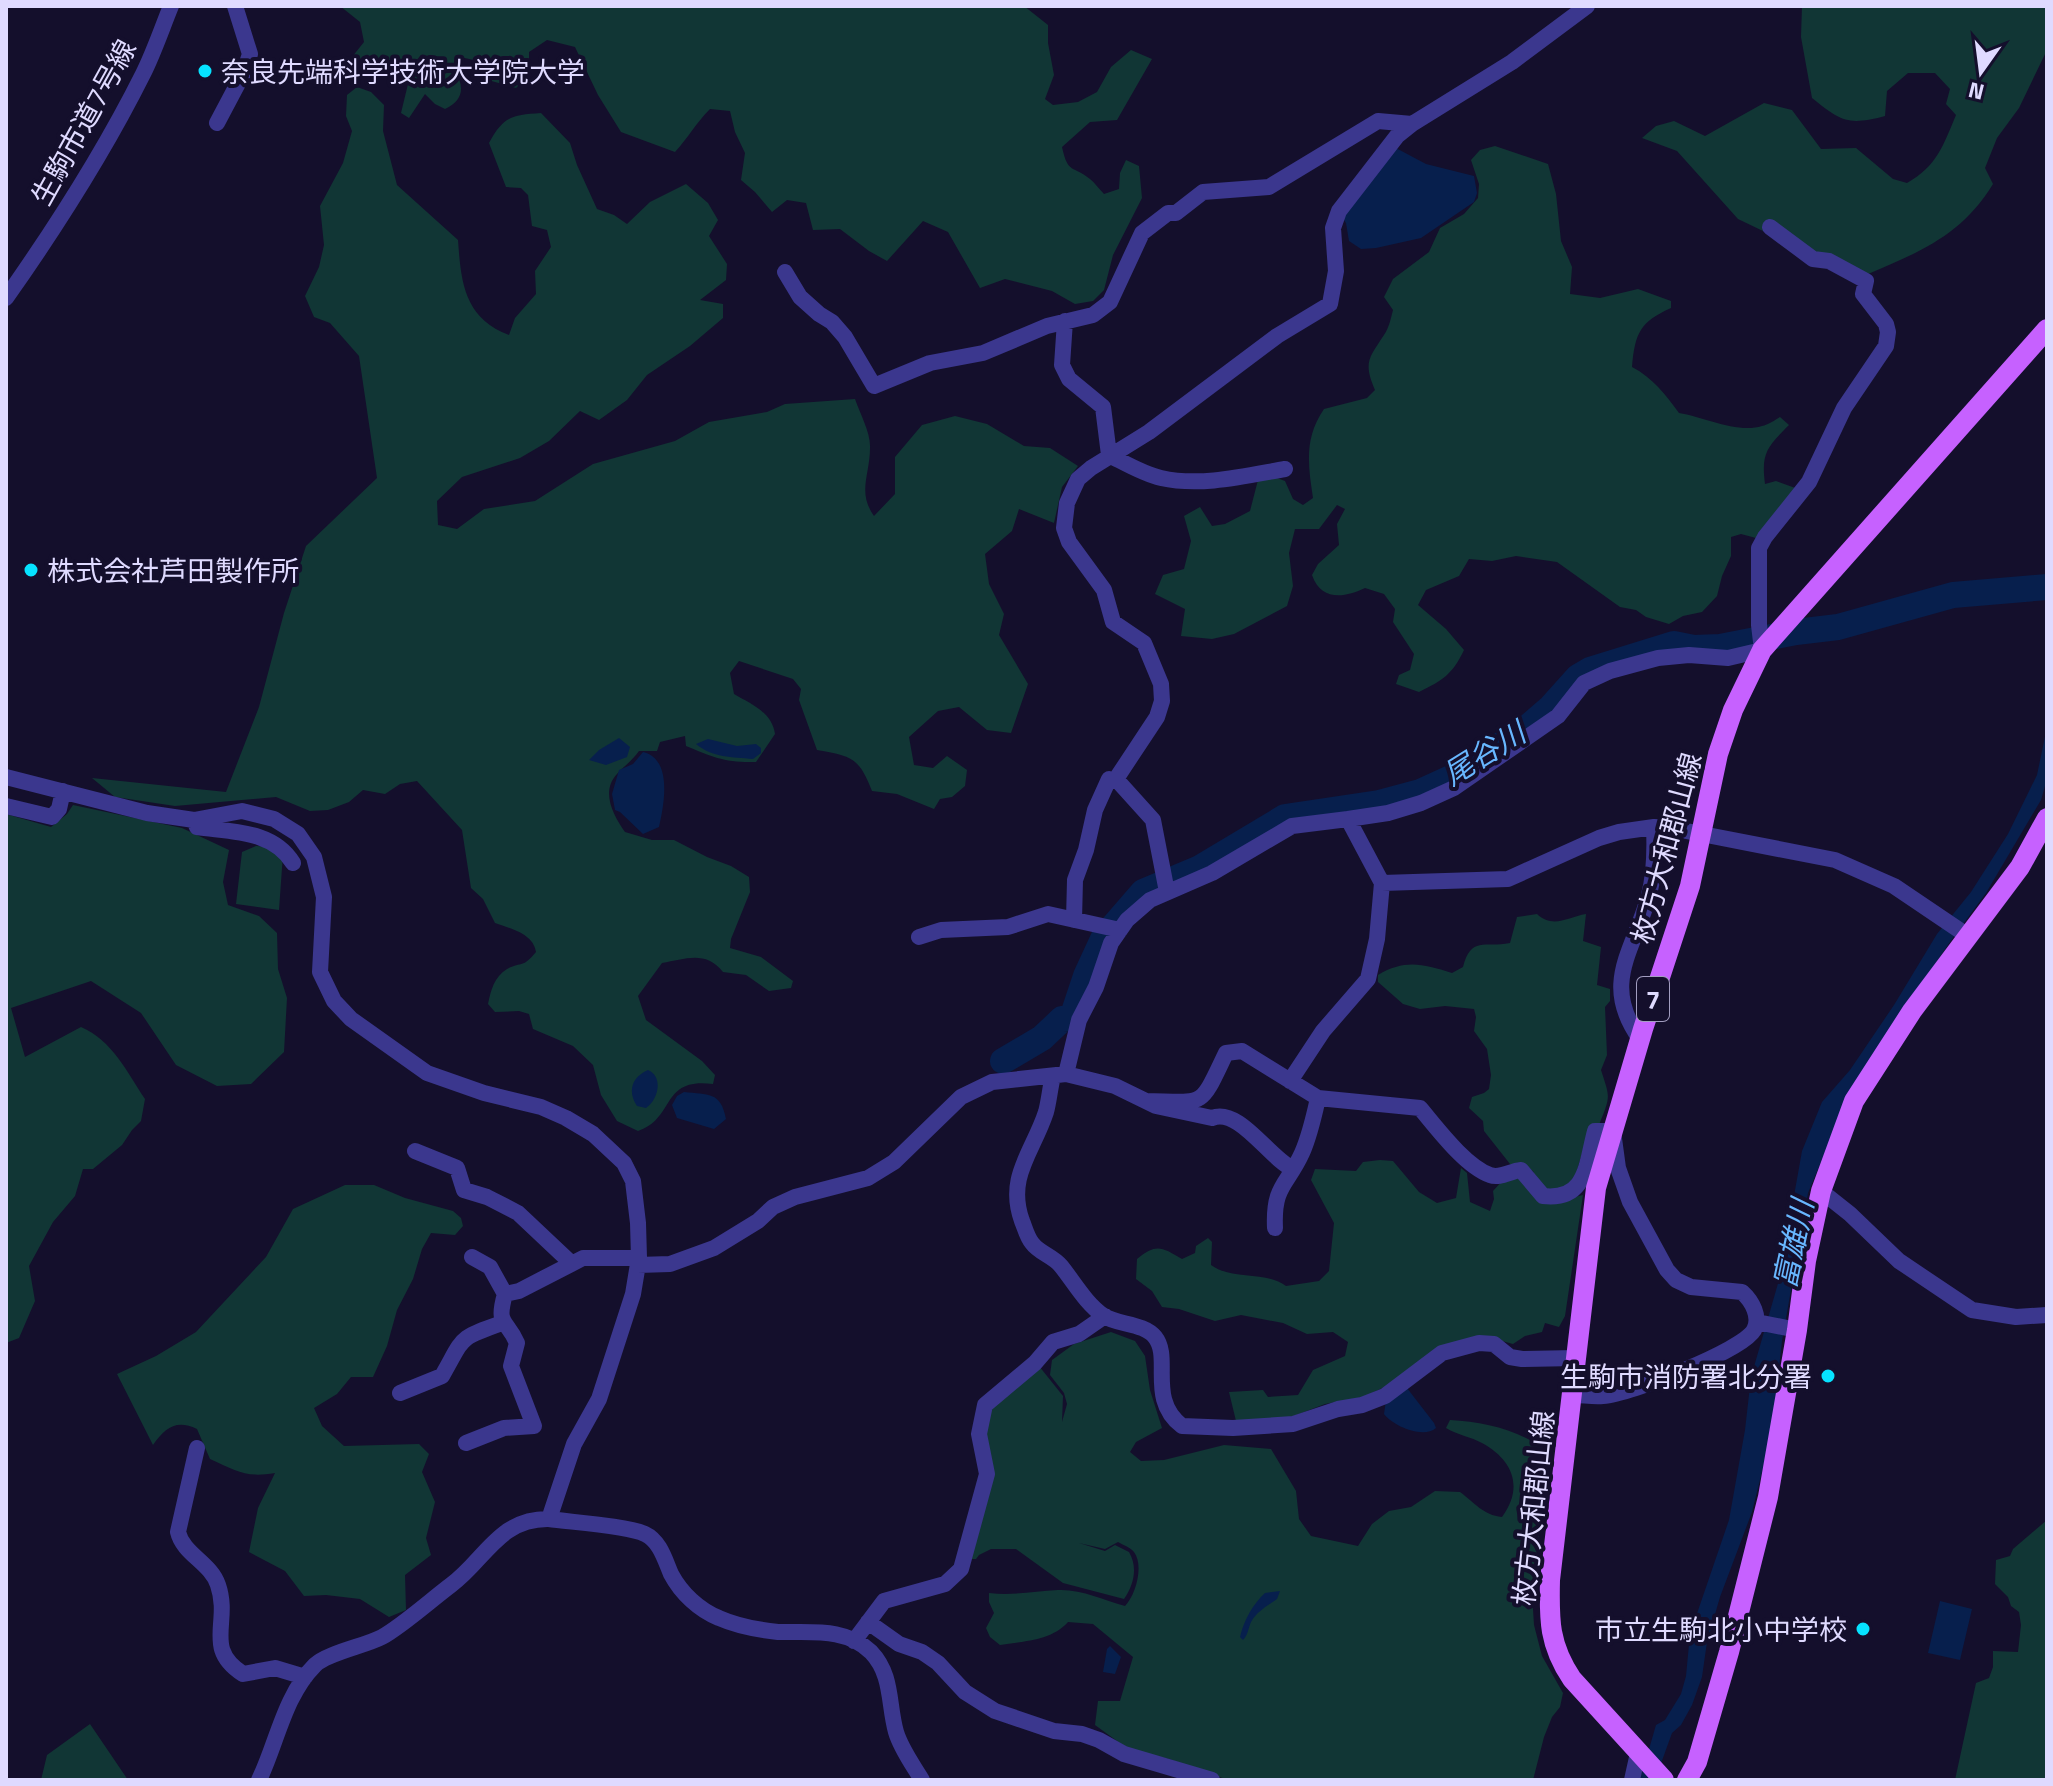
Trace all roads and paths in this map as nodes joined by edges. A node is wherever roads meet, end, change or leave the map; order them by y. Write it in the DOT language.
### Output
graph roads {
  1 [pos="171,6"];
  2 [pos="235,6"];
  3 [pos="1587,6"];
  4 [pos="217,123"];
  5 [pos="1412,124"];
  6 [pos="1770,227"];
  7 [pos="785,272"];
  8 [pos="6,298"];
  9 [pos="1065,321"];
  10 [pos="2047,329"];
  11 [pos="1109,455"];
  12 [pos="1285,469"];
  13 [pos="1762,650"];
  14 [pos="6,777"];
  15 [pos="1109,779"];
  16 [pos="63,791"];
  17 [pos="6,806"];
  18 [pos="2047,818"];
  19 [pos="1348,819"];
  20 [pos="194,820"];
  21 [pos="1654,827"];
  22 [pos="1701,832"];
  23 [pos="293,863"];
  24 [pos="1382,883"];
  25 [pos="1167,892"];
  26 [pos="1074,920"];
  27 [pos="1120,930"];
  28 [pos="1968,936"];
  29 [pos="919,937"];
  30 [pos="1640,1039"];
  31 [pos="1059,1075"];
  32 [pos="1290,1081"];
  33 [pos="1318,1098"];
  34 [pos="1146,1101"];
  35 [pos="1613,1131"];
  36 [pos="415,1151"];
  37 [pos="1293,1169"];
  38 [pos="1821,1191"];
  39 [pos="1275,1228"];
  40 [pos="472,1257"];
  41 [pos="639,1261"];
  42 [pos="570,1262"];
  43 [pos="505,1294"];
  44 [pos="2040,1315"];
  45 [pos="1105,1316"];
  46 [pos="1759,1322"];
  47 [pos="502,1323"];
  48 [pos="2047,1328"];
  49 [pos="1792,1329"];
  50 [pos="1576,1358"];
  51 [pos="400,1393"];
  52 [pos="1573,1395"];
  53 [pos="466,1443"];
  54 [pos="197,1448"];
  55 [pos="549,1519"];
  56 [pos="868,1622"];
  57 [pos="854,1641"];
  58 [pos="305,1677"];
  59 [pos="1638,1753"];
  60 [pos="259,1780"];
  61 [pos="922,1780"];
  62 [pos="1212,1780"];
  63 [pos="1632,1780"];
  64 [pos="1664,1780"];
  65 [pos="1687,1780"];
  1 -- 8 [label="street, 生駒市道7号線"];
  2 -- 4 [label="street"];
  3 -- 5 [label="street"];
  5 -- 9 [label="street"];
  5 -- 11 [label="street"];
  6 -- 13 [label="street"];
  7 -- 9 [label="street"];
  9 -- 11 [label="street"];
  10 -- 13 [label="main road, 枚方大和郡山線 / 7"];
  11 -- 12 [label="street"];
  11 -- 25 [label="street"];
  13 -- 19 [label="street"];
  13 -- 22 [label="main road, 枚方大和郡山線 / 7"];
  14 -- 16 [label="street"];
  15 -- 26 [label="street"];
  16 -- 17 [label="street"];
  16 -- 20 [label="street"];
  18 -- 28 [label="main road"];
  19 -- 24 [label="street"];
  19 -- 25 [label="street"];
  20 -- 23 [label="street"];
  20 -- 41 [label="street"];
  21 -- 22 [label="street"];
  21 -- 24 [label="street"];
  21 -- 30 [label="street"];
  22 -- 28 [label="street"];
  22 -- 30 [label="main road, 枚方大和郡山線 / 7"];
  24 -- 32 [label="street"];
  25 -- 27 [label="street"];
  26 -- 27 [label="street"];
  26 -- 29 [label="street"];
  27 -- 31 [label="street"];
  28 -- 38 [label="main road"];
  30 -- 35 [label="main road, 枚方大和郡山線 / 7"];
  31 -- 34 [label="street"];
  31 -- 41 [label="street"];
  31 -- 45 [label="street"];
  32 -- 33 [label="street"];
  32 -- 34 [label="street"];
  33 -- 35 [label="street"];
  33 -- 37 [label="street"];
  34 -- 37 [label="street"];
  35 -- 46 [label="street"];
  35 -- 50 [label="main road, 枚方大和郡山線 / 7"];
  36 -- 42 [label="street"];
  37 -- 39 [label="street"];
  38 -- 44 [label="street"];
  38 -- 49 [label="main road"];
  40 -- 43 [label="street"];
  41 -- 42 [label="street"];
  41 -- 55 [label="street"];
  42 -- 43 [label="street"];
  43 -- 47 [label="street"];
  44 -- 48 [label="street"];
  45 -- 50 [label="street"];
  45 -- 56 [label="street"];
  46 -- 49 [label="street"];
  46 -- 52 [label="street"];
  47 -- 51 [label="street"];
  47 -- 53 [label="street"];
  49 -- 65 [label="main road"];
  50 -- 52 [label="main road, 枚方大和郡山線 / 7"];
  52 -- 59 [label="main road, 枚方大和郡山線 / 7"];
  54 -- 58 [label="street"];
  55 -- 57 [label="street"];
  55 -- 58 [label="street"];
  56 -- 57 [label="street"];
  56 -- 62 [label="street"];
  57 -- 61 [label="street"];
  58 -- 60 [label="street"];
  59 -- 63 [label="street"];
  59 -- 64 [label="main road, 枚方大和郡山線 / 7"];
}
